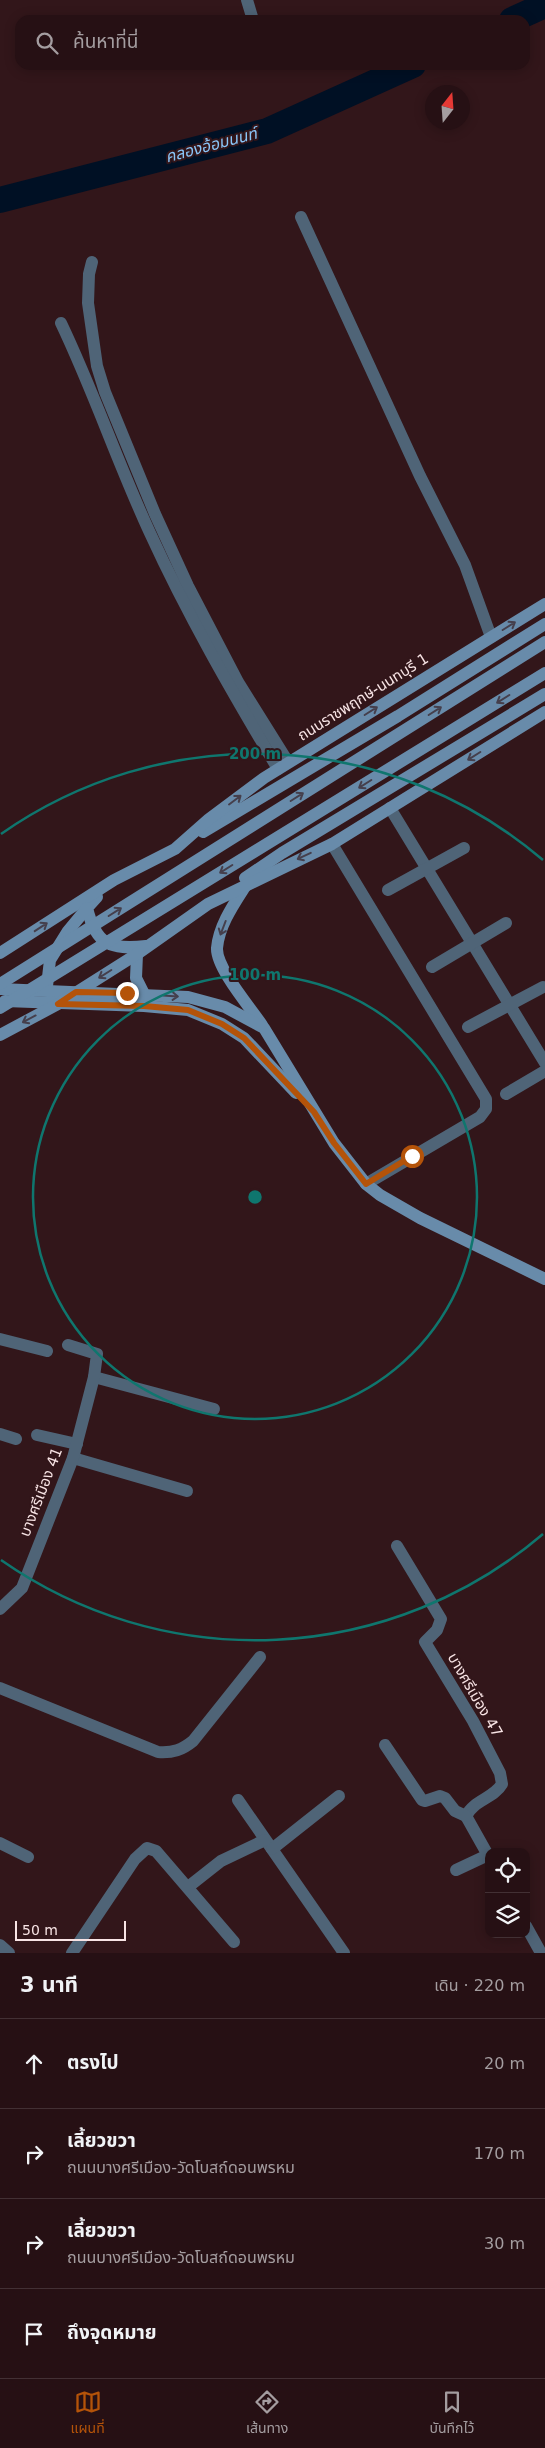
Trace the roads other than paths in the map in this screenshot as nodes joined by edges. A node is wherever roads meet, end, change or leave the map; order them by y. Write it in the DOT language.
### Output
graph roads {
  1 [pos="247,0"];
  2 [pos="252,15"];
  3 [pos="301,217"];
  4 [pos="92,262"];
  5 [pos="61,323"];
  6 [pos="545,604"];
  7 [pos="545,624"];
  8 [pos="491,637"];
  9 [pos="545,642"];
  10 [pos="545,673"];
  11 [pos="545,694"];
  12 [pos="545,712"];
  13 [pos="283,766"];
  14 [pos="390,808"];
  15 [pos="332,844"];
  16 [pos="464,848"];
  17 [pos="175,849"];
  18 [pos="427,869"];
  19 [pos="109,884"];
  20 [pos="246,885"];
  21 [pos="388,890"];
  22 [pos="208,904"];
  23 [pos="86,908"];
  24 [pos="506,923"];
  25 [pos="472,943"];
  26 [pos="148,946"];
  27 [pos="0,953"];
  28 [pos="137,954"];
  29 [pos="432,967"];
  30 [pos="0,984"];
  31 [pos="543,987"];
  32 [pos="0,989"];
  33 [pos="46,991"];
  34 [pos="76,992"];
  35 [pos="144,994"];
  36 [pos="0,1001"];
  37 [pos="58,1004"];
  38 [pos="510,1005"];
  39 [pos="0,1008"];
  40 [pos="468,1027"];
  41 [pos="264,1028"];
  42 [pos="0,1035"];
  43 [pos="545,1063"];
  44 [pos="545,1072"];
  45 [pos="506,1094"];
  46 [pos="314,1112"];
  47 [pos="366,1184"];
  48 [pos="545,1279"];
  49 [pos="0,1339"];
  50 [pos="68,1345"];
  51 [pos="47,1351"];
  52 [pos="94,1377"];
  53 [pos="214,1408"];
  54 [pos="0,1434"];
  55 [pos="36,1435"];
  56 [pos="16,1439"];
  57 [pos="77,1444"];
  58 [pos="73,1458"];
  59 [pos="187,1491"];
  60 [pos="397,1546"];
  61 [pos="0,1609"];
  62 [pos="260,1657"];
  63 [pos="0,1688"];
  64 [pos="385,1745"];
  65 [pos="339,1796"];
  66 [pos="238,1800"];
  67 [pos="466,1816"];
  68 [pos="0,1843"];
  69 [pos="269,1844"];
  70 [pos="485,1851"];
  71 [pos="28,1857"];
  72 [pos="485,1857"];
  73 [pos="456,1870"];
  74 [pos="188,1887"];
  75 [pos="530,1933"];
  76 [pos="234,1942"];
  77 [pos="0,1945"];
  78 [pos="9,1953"];
  79 [pos="72,1953"];
  80 [pos="344,1953"];
  81 [pos="541,1953"];
  1 -- 2 [label="street"];
  3 -- 8 [label="street"];
  4 -- 13 [label="street"];
  5 -- 13 [label="street"];
  8 -- 6 [label="street, ถนนราชพฤกษ์-นนทบุรี 1, one-way"];
  7 -- 17 [label="street"];
  13 -- 8 [label="street, ถนนราชพฤกษ์-นนทบุรี 1, one-way"];
  30 -- 9 [label="street, one-way, bridge"];
  10 -- 39 [label="street, one-way, bridge"];
  11 -- 22 [label="street"];
  12 -- 14 [label="street, one-way"];
  17 -- 13 [label="street, ถนนราชพฤกษ์-นนทบุรี 1, one-way"];
  14 -- 15 [label="street"];
  14 -- 18 [label="street"];
  15 -- 20 [label="street, one-way"];
  15 -- 47 [label="street"];
  16 -- 18 [label="street"];
  17 -- 19 [label="street, ถนนราชพฤกษ์-นนทบุรี 1"];
  18 -- 21 [label="street"];
  18 -- 25 [label="street"];
  19 -- 23 [label="street"];
  27 -- 19 [label="street, ถนนราชพฤกษ์-นนทบุรี 1, one-way"];
  20 -- 22 [label="street"];
  20 -- 41 [label="street, one-way"];
  22 -- 26 [label="street"];
  23 -- 26 [label="street"];
  23 -- 33 [label="street"];
  24 -- 25 [label="street"];
  25 -- 29 [label="street"];
  25 -- 38 [label="street"];
  26 -- 28 [label="street"];
  28 -- 34 [label="street, one-way"];
  28 -- 35 [label="street"];
  31 -- 38 [label="street"];
  32 -- 33 [label="street"];
  33 -- 34 [label="street"];
  33 -- 37 [label="street"];
  34 -- 35 [label="street"];
  34 -- 37 [label="street"];
  35 -- 41 [label="street, one-way"];
  36 -- 37 [label="street"];
  37 -- 42 [label="street, one-way"];
  37 -- 46 [label="street"];
  38 -- 40 [label="street"];
  38 -- 43 [label="street"];
  41 -- 46 [label="street"];
  44 -- 45 [label="street"];
  46 -- 47 [label="street"];
  47 -- 48 [label="street"];
  49 -- 51 [label="street"];
  50 -- 52 [label="street, บางศรีเมือง 41"];
  52 -- 53 [label="street"];
  52 -- 57 [label="street, บางศรีเมือง 41"];
  54 -- 56 [label="street"];
  55 -- 57 [label="street"];
  57 -- 58 [label="street, บางศรีเมือง 41"];
  58 -- 59 [label="street"];
  58 -- 61 [label="street, บางศรีเมือง 41"];
  60 -- 67 [label="street, บางศรีเมือง 47"];
  62 -- 63 [label="street"];
  64 -- 67 [label="street"];
  65 -- 69 [label="street"];
  66 -- 69 [label="street"];
  67 -- 70 [label="street"];
  68 -- 71 [label="street"];
  69 -- 74 [label="street"];
  69 -- 80 [label="street"];
  72 -- 73 [label="street"];
  74 -- 76 [label="street"];
  74 -- 79 [label="street"];
  75 -- 81 [label="street"];
  77 -- 78 [label="street"];
}
